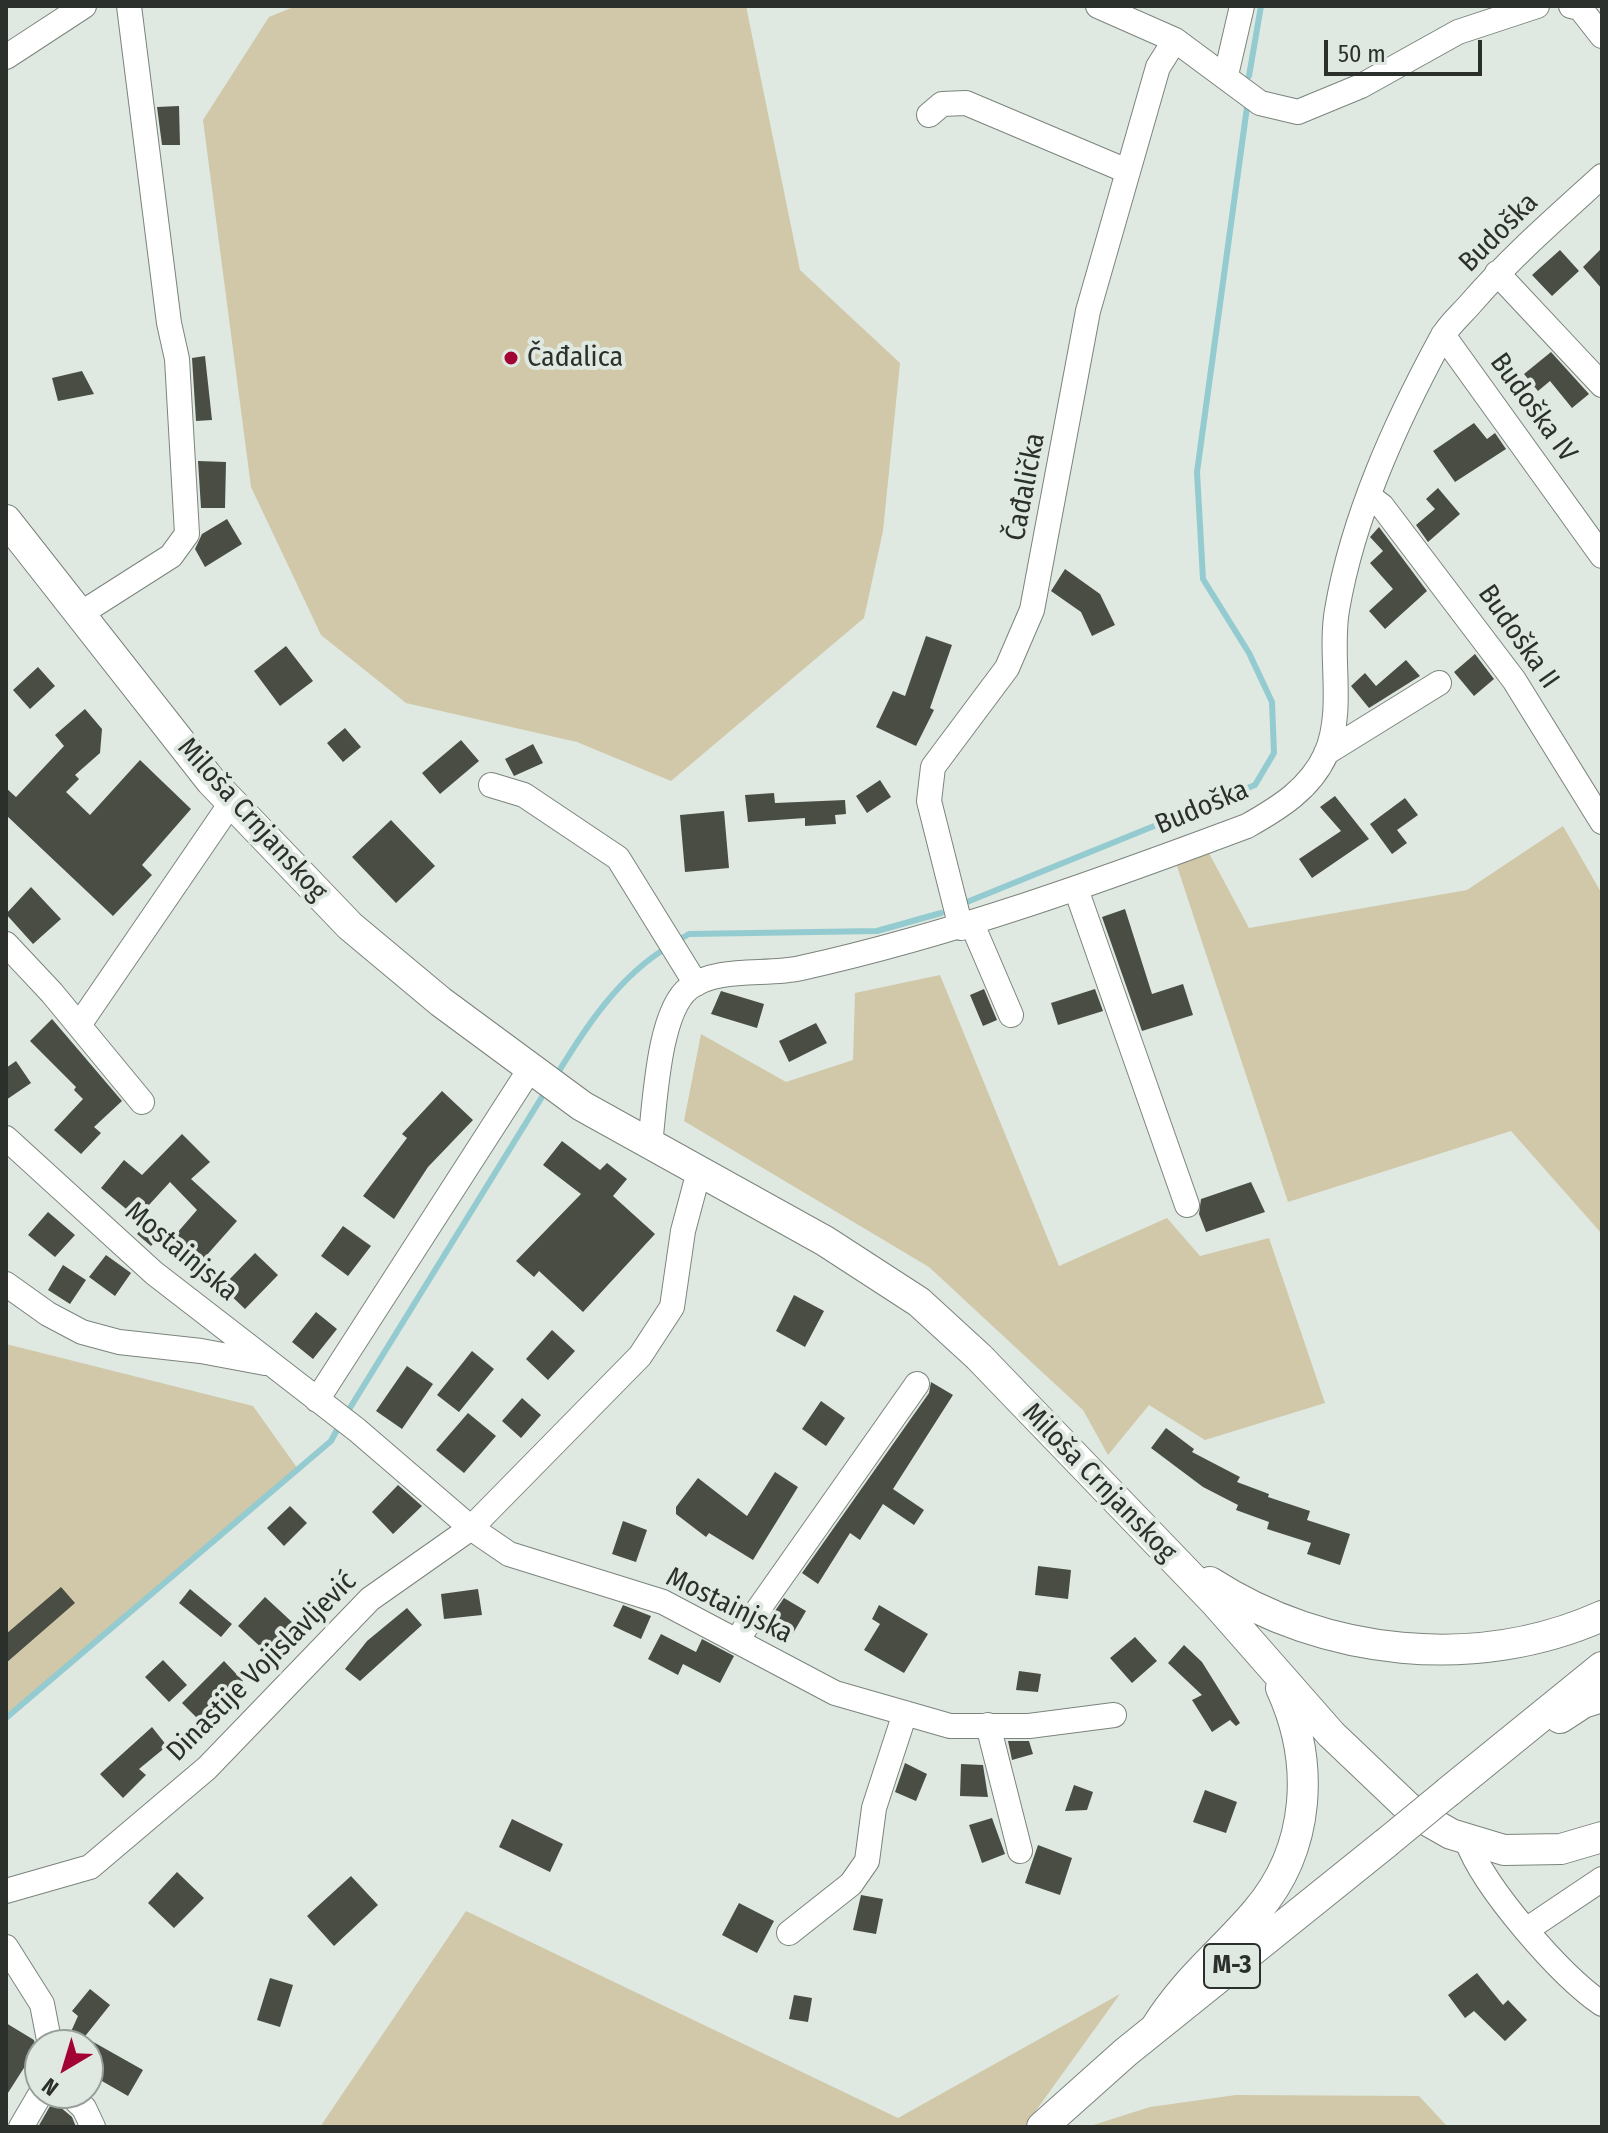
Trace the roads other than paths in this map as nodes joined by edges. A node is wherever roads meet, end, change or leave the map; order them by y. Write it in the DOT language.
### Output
graph roads {
  1 [pos="84,6"];
  2 [pos="129,6"];
  3 [pos="1098,6"];
  4 [pos="1242,6"];
  5 [pos="1537,6"];
  6 [pos="1571,6"];
  7 [pos="1602,36"];
  8 [pos="1175,40"];
  9 [pos="6,57"];
  10 [pos="1226,75"];
  11 [pos="929,115"];
  12 [pos="1127,171"];
  13 [pos="1602,176"];
  14 [pos="1497,273"];
  15 [pos="1443,335"];
  16 [pos="1602,385"];
  17 [pos="1370,497"];
  18 [pos="6,520"];
  19 [pos="1602,556"];
  20 [pos="80,614"];
  21 [pos="1439,683"];
  22 [pos="1326,753"];
  23 [pos="491,785"];
  24 [pos="231,803"];
  25 [pos="1602,822"];
  26 [pos="1076,889"];
  27 [pos="966,926"];
  28 [pos="6,944"];
  29 [pos="691,973"];
  30 [pos="1011,1015"];
  31 [pos="79,1025"];
  32 [pos="536,1073"];
  33 [pos="142,1102"];
  34 [pos="6,1138"];
  35 [pos="650,1144"];
  36 [pos="699,1171"];
  37 [pos="1187,1205"];
  38 [pos="6,1284"];
  39 [pos="271,1365"];
  40 [pos="917,1384"];
  41 [pos="321,1402"];
  42 [pos="471,1528"];
  43 [pos="1144,1531"];
  44 [pos="1602,1616"];
  45 [pos="1303,1628"];
  46 [pos="736,1641"];
  47 [pos="1269,1663"];
  48 [pos="1602,1667"];
  49 [pos="1602,1697"];
  50 [pos="905,1713"];
  51 [pos="1114,1715"];
  52 [pos="988,1725"];
  53 [pos="1454,1786"];
  54 [pos="1602,1837"];
  55 [pos="1467,1841"];
  56 [pos="1020,1851"];
  57 [pos="1602,1879"];
  58 [pos="6,1891"];
  59 [pos="1526,1930"];
  60 [pos="789,1933"];
  61 [pos="6,1947"];
  62 [pos="1602,2004"];
  63 [pos="1156,2027"];
  64 [pos="47,2029"];
  65 [pos="32,2109"];
  66 [pos="21,2127"];
  67 [pos="1042,2127"];
  1 -- 9 [label="street"];
  2 -- 20 [label="street"];
  3 -- 8 [label="street"];
  4 -- 10 [label="street"];
  5 -- 10 [label="street"];
  6 -- 7 [label="street"];
  8 -- 10 [label="street"];
  8 -- 12 [label="street, Čađalička"];
  11 -- 12 [label="street"];
  12 -- 27 [label="street, Čađalička"];
  13 -- 14 [label="street, Budoška"];
  14 -- 15 [label="street, Budoška"];
  14 -- 16 [label="street"];
  15 -- 17 [label="street, Budoška"];
  15 -- 19 [label="street, Budoška IV"];
  17 -- 22 [label="street, Budoška"];
  17 -- 25 [label="street, Budoška II"];
  18 -- 20 [label="main road, Miloša Crnjanskog"];
  20 -- 24 [label="main road, Miloša Crnjanskog"];
  21 -- 22 [label="street"];
  22 -- 26 [label="street, Budoška"];
  23 -- 29 [label="street"];
  24 -- 31 [label="street"];
  24 -- 32 [label="main road, Miloša Crnjanskog"];
  26 -- 27 [label="street, Budoška"];
  26 -- 37 [label="street"];
  27 -- 29 [label="street, Budoška"];
  27 -- 30 [label="street, Čađalička"];
  28 -- 31 [label="street"];
  29 -- 35 [label="street"];
  31 -- 33 [label="street"];
  32 -- 35 [label="main road, Miloša Crnjanskog"];
  32 -- 41 [label="street"];
  34 -- 39 [label="street, Mostainjska"];
  35 -- 36 [label="main road, Miloša Crnjanskog"];
  36 -- 42 [label="street, Dinastije Vojislavljević"];
  36 -- 43 [label="main road, Miloša Crnjanskog"];
  38 -- 39 [label="street"];
  39 -- 41 [label="street, Mostainjska"];
  40 -- 46 [label="street"];
  41 -- 42 [label="street, Mostainjska"];
  42 -- 46 [label="street, Mostainjska"];
  42 -- 58 [label="street, Dinastije Vojislavljević"];
  43 -- 45 [label="main road"];
  43 -- 47 [label="main road, Miloša Crnjanskog"];
  44 -- 45 [label="main road"];
  45 -- 47 [label="main road"];
  46 -- 50 [label="street, Mostainjska"];
  47 -- 55 [label="main road, Miloša Crnjanskog"];
  47 -- 63 [label="main road"];
  48 -- 53 [label="main road, M-3"];
  49 -- 53 [label="main road"];
  50 -- 52 [label="street, Mostainjska"];
  50 -- 60 [label="street"];
  51 -- 52 [label="street, Mostainjska"];
  52 -- 56 [label="street"];
  53 -- 63 [label="main road, M-3, bridge"];
  54 -- 55 [label="main road, Miloša Crnjanskog"];
  55 -- 59 [label="street"];
  57 -- 59 [label="street"];
  59 -- 62 [label="street"];
  61 -- 64 [label="street"];
  63 -- 67 [label="main road, M-3"];
  65 -- 66 [label="street"];
}
